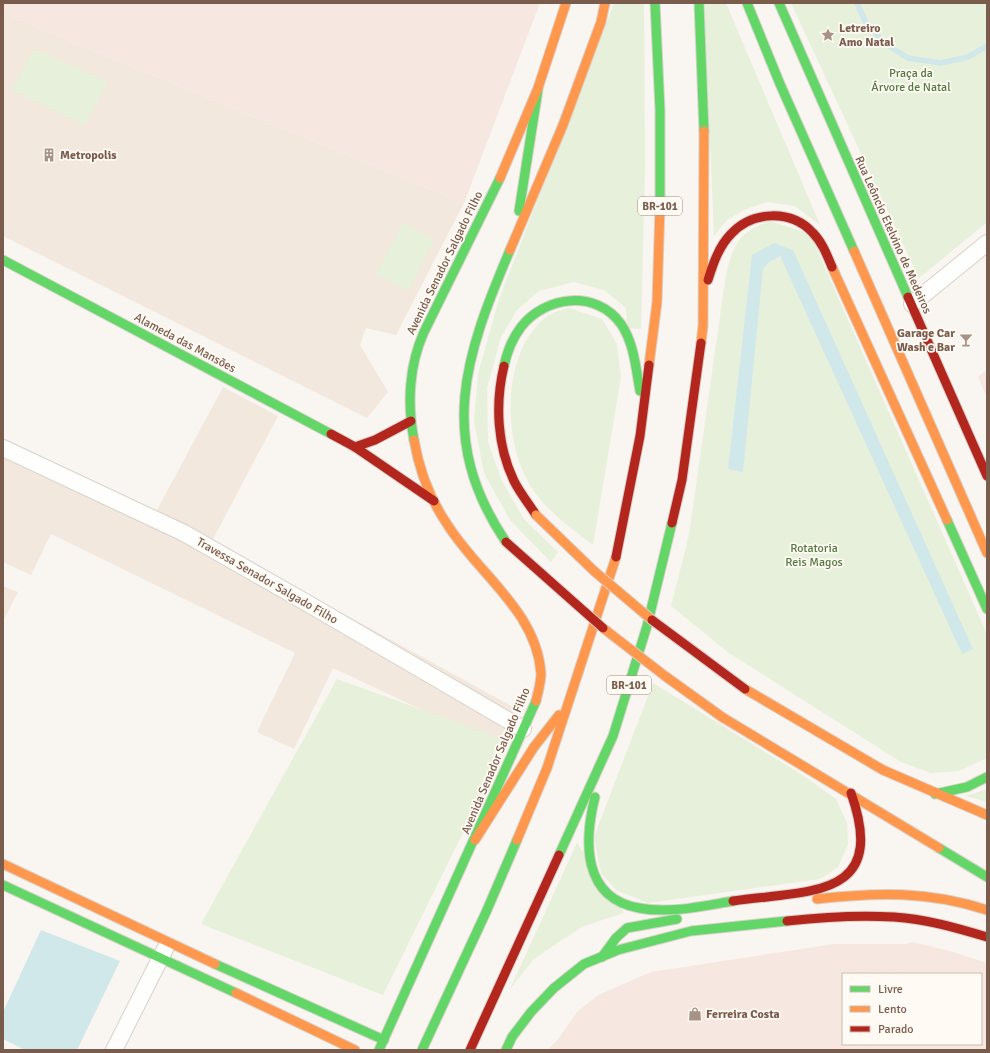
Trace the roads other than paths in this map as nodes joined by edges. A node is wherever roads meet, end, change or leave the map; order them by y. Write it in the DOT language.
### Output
graph roads {
  1 [pos="566,3"];
  2 [pos="605,3"];
  3 [pos="655,3"];
  4 [pos="699,3"];
  5 [pos="747,3"];
  6 [pos="779,3"];
  7 [pos="538,90"];
  8 [pos="987,243"];
  9 [pos="513,246"];
  10 [pos="3,260"];
  11 [pos="703,294"];
  12 [pos="912,304"];
  13 [pos="643,408"];
  14 [pos="411,421"];
  15 [pos="3,448"];
  16 [pos="355,448"];
  17 [pos="987,476"];
  18 [pos="434,501"];
  19 [pos="987,553"];
  20 [pos="987,609"];
  21 [pos="568,702"];
  22 [pos="523,729"];
  23 [pos="613,736"];
  24 [pos="987,776"];
  25 [pos="851,794"];
  26 [pos="935,794"];
  27 [pos="987,815"];
  28 [pos="475,840"];
  29 [pos="3,864"];
  30 [pos="987,877"];
  31 [pos="3,885"];
  32 [pos="987,910"];
  33 [pos="987,937"];
  34 [pos="168,942"];
  35 [pos="602,957"];
  36 [pos="160,958"];
  37 [pos="384,1040"];
  38 [pos="114,1050"];
  39 [pos="355,1050"];
  40 [pos="379,1050"];
  41 [pos="422,1050"];
  42 [pos="470,1050"];
  43 [pos="506,1050"];
  1 -- 7 [label="main road, Avenida Senador Salgado Filho"];
  2 -- 9 [label="main road"];
  3 -- 13 [label="main road, BR-101"];
  4 -- 11 [label="main road, BR-101"];
  5 -- 19 [label="main road"];
  6 -- 12 [label="main road, Rua Leôncio Etelvino de Medeiros"];
  7 -- 9 [label="main road"];
  7 -- 14 [label="main road, Avenida Senador Salgado Filho"];
  8 -- 12 [label="street"];
  9 -- 25 [label="main road, bridge"];
  10 -- 16 [label="main road, Alameda das Mansões"];
  11 -- 20 [label="main road"];
  11 -- 23 [label="main road, BR-101"];
  12 -- 17 [label="main road, Rua Leôncio Etelvino de Medeiros"];
  13 -- 21 [label="main road, BR-101"];
  13 -- 26 [label="main road, bridge"];
  14 -- 16 [label="main road"];
  14 -- 18 [label="main road, Avenida Senador Salgado Filho"];
  15 -- 22 [label="street, Travessa Senador Salgado Filho"];
  16 -- 18 [label="main road, Alameda das Mansões"];
  18 -- 22 [label="main road, Avenida Senador Salgado Filho"];
  21 -- 28 [label="main road"];
  21 -- 41 [label="main road, BR-101"];
  22 -- 28 [label="main road, Avenida Senador Salgado Filho"];
  23 -- 25 [label="main road"];
  23 -- 42 [label="main road, BR-101"];
  24 -- 26 [label="main road"];
  25 -- 30 [label="main road"];
  26 -- 27 [label="main road"];
  28 -- 37 [label="main road, Avenida Senador Salgado Filho"];
  29 -- 34 [label="main road"];
  31 -- 36 [label="main road"];
  32 -- 35 [label="main road"];
  33 -- 35 [label="main road"];
  34 -- 36 [label="street"];
  34 -- 37 [label="main road"];
  35 -- 43 [label="main road"];
  36 -- 38 [label="street"];
  36 -- 39 [label="main road"];
  37 -- 40 [label="main road, Avenida Senador Salgado Filho"];
}
